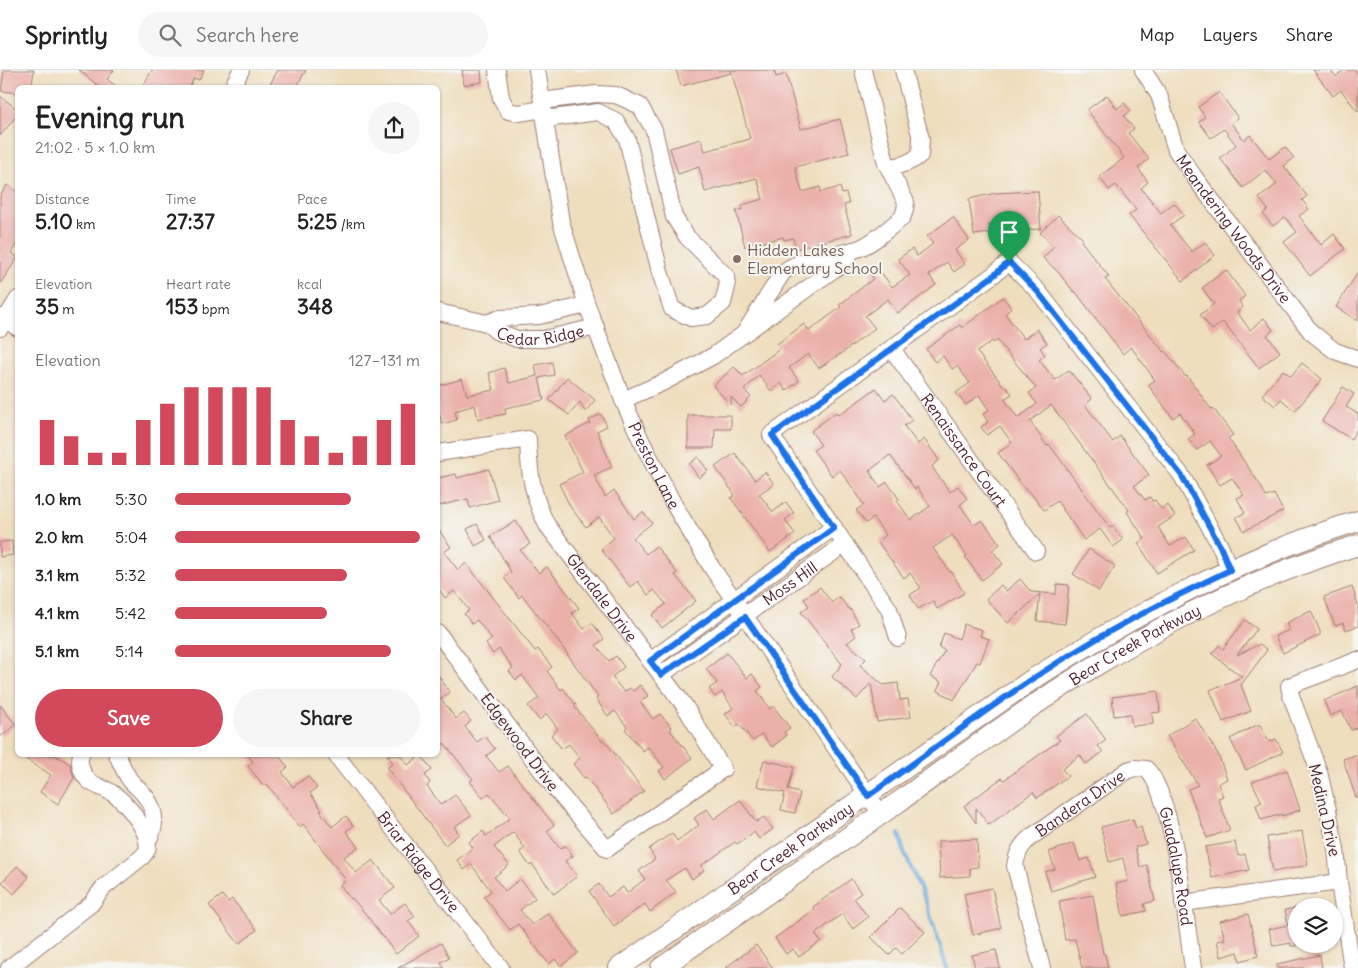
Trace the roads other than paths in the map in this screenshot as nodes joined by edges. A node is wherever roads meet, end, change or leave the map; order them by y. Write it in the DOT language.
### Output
graph roads {
  1 [pos="242,70"];
  2 [pos="497,70"];
  3 [pos="537,70"];
  4 [pos="863,70"];
  5 [pos="903,70"];
  6 [pos="1143,70"];
  7 [pos="234,85"];
  8 [pos="543,110"];
  9 [pos="889,168"];
  10 [pos="853,250"];
  11 [pos="15,305"];
  12 [pos="587,305"];
  13 [pos="440,312"];
  14 [pos="539,316"];
  15 [pos="6,323"];
  16 [pos="487,324"];
  17 [pos="596,327"];
  18 [pos="745,332"];
  19 [pos="544,338"];
  20 [pos="892,349"];
  21 [pos="1358,359"];
  22 [pos="623,400"];
  23 [pos="440,453"];
  24 [pos="1358,521"];
  25 [pos="834,528"];
  26 [pos="845,544"];
  27 [pos="1358,545"];
  28 [pos="1036,551"];
  29 [pos="790,559"];
  30 [pos="1230,570"];
  31 [pos="802,575"];
  32 [pos="734,600"];
  33 [pos="745,617"];
  34 [pos="688,634"];
  35 [pos="440,636"];
  36 [pos="898,638"];
  37 [pos="699,649"];
  38 [pos="1358,660"];
  39 [pos="650,661"];
  40 [pos="661,675"];
  41 [pos="80,757"];
  42 [pos="118,757"];
  43 [pos="338,757"];
  44 [pos="723,769"];
  45 [pos="1146,769"];
  46 [pos="868,796"];
  47 [pos="881,814"];
  48 [pos="147,842"];
  49 [pos="1339,882"];
  50 [pos="1183,903"];
  51 [pos="1354,965"];
  52 [pos="627,967"];
  53 [pos="9,968"];
  54 [pos="501,968"];
  55 [pos="661,968"];
  56 [pos="1042,968"];
  57 [pos="1193,968"];
  1 -- 7 [label="street"];
  2 -- 8 [label="street"];
  3 -- 8 [label="street, Preston Lane"];
  4 -- 9 [label="street"];
  5 -- 9 [label="street"];
  6 -- 21 [label="street, Meandering Woods Drive"];
  8 -- 8 [label="street"];
  8 -- 12 [label="street, Preston Lane"];
  9 -- 10 [label="street"];
  10 -- 18 [label="street"];
  10 -- 18 [label="street"];
  11 -- 15 [label="street"];
  12 -- 14 [label="street, Cedar Ridge"];
  12 -- 17 [label="street, Preston Lane"];
  13 -- 16 [label="street, Cedar Ridge"];
  14 -- 16 [label="street, Cedar Ridge"];
  14 -- 19 [label="street"];
  16 -- 19 [label="street, Cedar Ridge"];
  17 -- 19 [label="street, Cedar Ridge"];
  17 -- 22 [label="street, Preston Lane"];
  18 -- 22 [label="street"];
  20 -- 25 [label="street"];
  20 -- 28 [label="street, Renaissance Court"];
  20 -- 30 [label="street"];
  22 -- 32 [label="street, Preston Lane"];
  23 -- 39 [label="street, Glendale Drive"];
  24 -- 30 [label="main road, Bear Creek Parkway"];
  25 -- 26 [label="street"];
  25 -- 29 [label="street, Moss Hill"];
  26 -- 31 [label="street, Moss Hill"];
  26 -- 36 [label="street"];
  27 -- 47 [label="main road, Bear Creek Parkway"];
  29 -- 31 [label="street"];
  29 -- 32 [label="street, Moss Hill"];
  30 -- 46 [label="main road, Bear Creek Parkway"];
  31 -- 33 [label="street, Moss Hill"];
  32 -- 33 [label="street, Preston Lane"];
  32 -- 34 [label="street, Moss Hill"];
  33 -- 37 [label="street, Moss Hill"];
  33 -- 46 [label="street, Preston Lane"];
  34 -- 37 [label="street"];
  34 -- 39 [label="street, Moss Hill"];
  35 -- 44 [label="street, Edgewood Drive"];
  37 -- 40 [label="street, Moss Hill"];
  38 -- 49 [label="street, Medina Drive"];
  39 -- 40 [label="street, Glendale Drive"];
  40 -- 44 [label="street, Glendale Drive"];
  41 -- 48 [label="street"];
  42 -- 48 [label="street"];
  43 -- 54 [label="street, Briar Ridge Drive"];
  45 -- 50 [label="street, Guadalupe Road"];
  45 -- 56 [label="street, Bandera Drive"];
  46 -- 47 [label="street, Preston Lane"];
  46 -- 52 [label="main road, Bear Creek Parkway"];
  47 -- 55 [label="main road, Bear Creek Parkway"];
  48 -- 53 [label="street"];
  49 -- 50 [label="street"];
  49 -- 51 [label="street, Medina Drive"];
  50 -- 57 [label="street, Guadalupe Road"];
}
